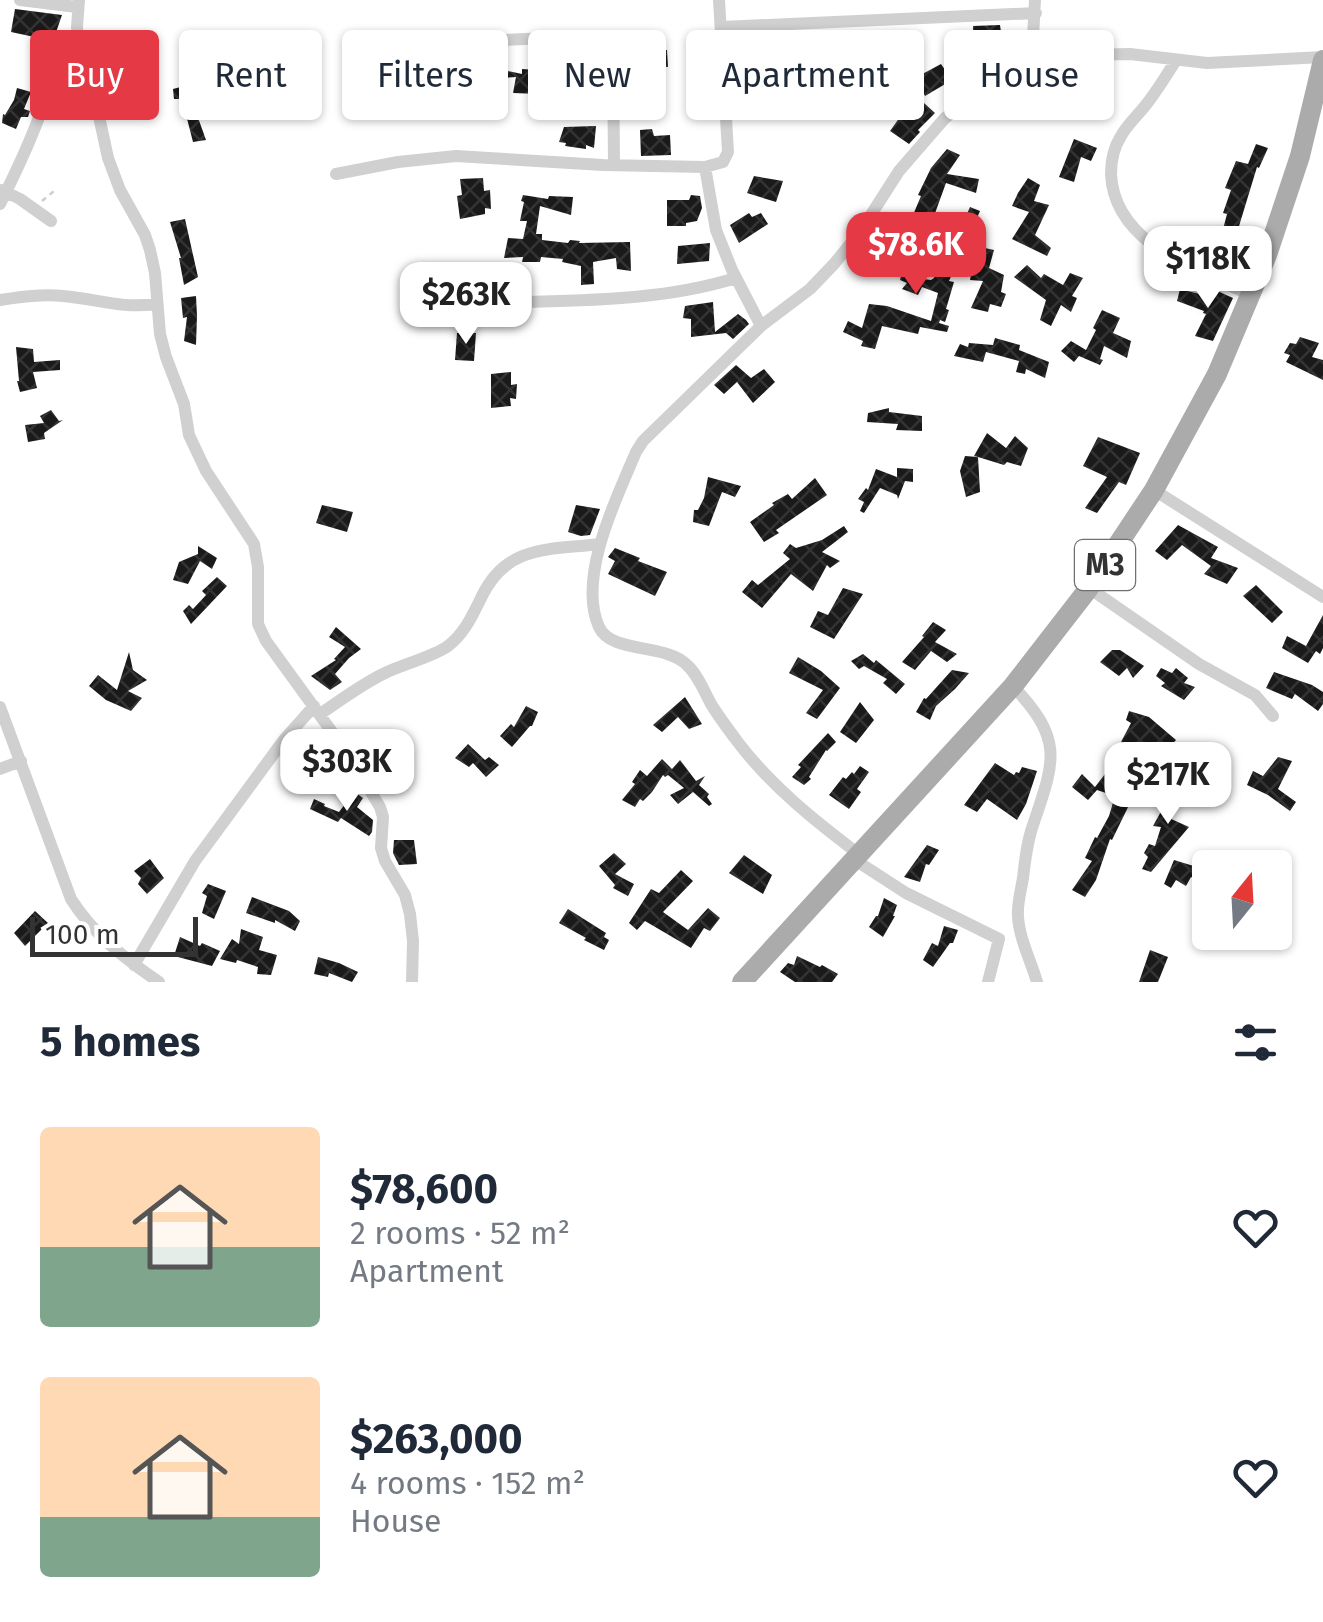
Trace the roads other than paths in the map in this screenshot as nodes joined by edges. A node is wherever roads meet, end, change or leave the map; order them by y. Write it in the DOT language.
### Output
graph roads {
  1 [pos="20,0"];
  2 [pos="719,0"];
  3 [pos="78,3"];
  4 [pos="1036,6"];
  5 [pos="722,27"];
  6 [pos="79,30"];
  7 [pos="508,40"];
  8 [pos="1114,54"];
  9 [pos="1323,59"];
  10 [pos="1176,60"];
  11 [pos="944,119"];
  12 [pos="37,120"];
  13 [pos="100,120"];
  14 [pos="614,165"];
  15 [pos="705,167"];
  16 [pos="336,174"];
  17 [pos="2,195"];
  18 [pos="51,221"];
  19 [pos="736,278"];
  20 [pos="1251,295"];
  21 [pos="0,300"];
  22 [pos="496,303"];
  23 [pos="157,304"];
  24 [pos="762,326"];
  25 [pos="1154,490"];
  26 [pos="600,544"];
  27 [pos="1089,588"];
  28 [pos="1323,597"];
  29 [pos="1012,686"];
  30 [pos="0,707"];
  31 [pos="317,710"];
  32 [pos="1273,716"];
  33 [pos="21,761"];
  34 [pos="0,769"];
  35 [pos="857,858"];
  36 [pos="999,939"];
  37 [pos="1024,944"];
  38 [pos="136,972"];
  39 [pos="158,982"];
  40 [pos="412,982"];
  41 [pos="742,982"];
  42 [pos="988,982"];
  43 [pos="1037,982"];
  1 -- 3 [label="street"];
  2 -- 5 [label="street"];
  3 -- 6 [label="street"];
  4 -- 5 [label="street"];
  5 -- 15 [label="street"];
  7 -- 14 [label="street"];
  8 -- 10 [label="street"];
  9 -- 10 [label="street"];
  9 -- 20 [label="main road, M3"];
  10 -- 20 [label="street"];
  11 -- 24 [label="street"];
  12 -- 17 [label="street"];
  13 -- 23 [label="street"];
  14 -- 15 [label="street"];
  14 -- 16 [label="street"];
  15 -- 19 [label="street"];
  17 -- 18 [label="street"];
  19 -- 22 [label="street"];
  19 -- 24 [label="street"];
  20 -- 25 [label="main road, M3"];
  21 -- 23 [label="street"];
  23 -- 31 [label="street"];
  24 -- 26 [label="street"];
  25 -- 27 [label="main road, M3"];
  25 -- 28 [label="street"];
  26 -- 31 [label="street"];
  26 -- 35 [label="street"];
  27 -- 29 [label="main road, M3"];
  27 -- 32 [label="street"];
  29 -- 35 [label="main road, M3"];
  29 -- 37 [label="street"];
  30 -- 33 [label="street"];
  31 -- 38 [label="street"];
  31 -- 40 [label="street"];
  33 -- 34 [label="street"];
  33 -- 38 [label="street"];
  35 -- 36 [label="street"];
  35 -- 41 [label="main road, M3"];
  36 -- 37 [label="street"];
  36 -- 42 [label="street"];
  37 -- 43 [label="street"];
  38 -- 39 [label="street"];
}
